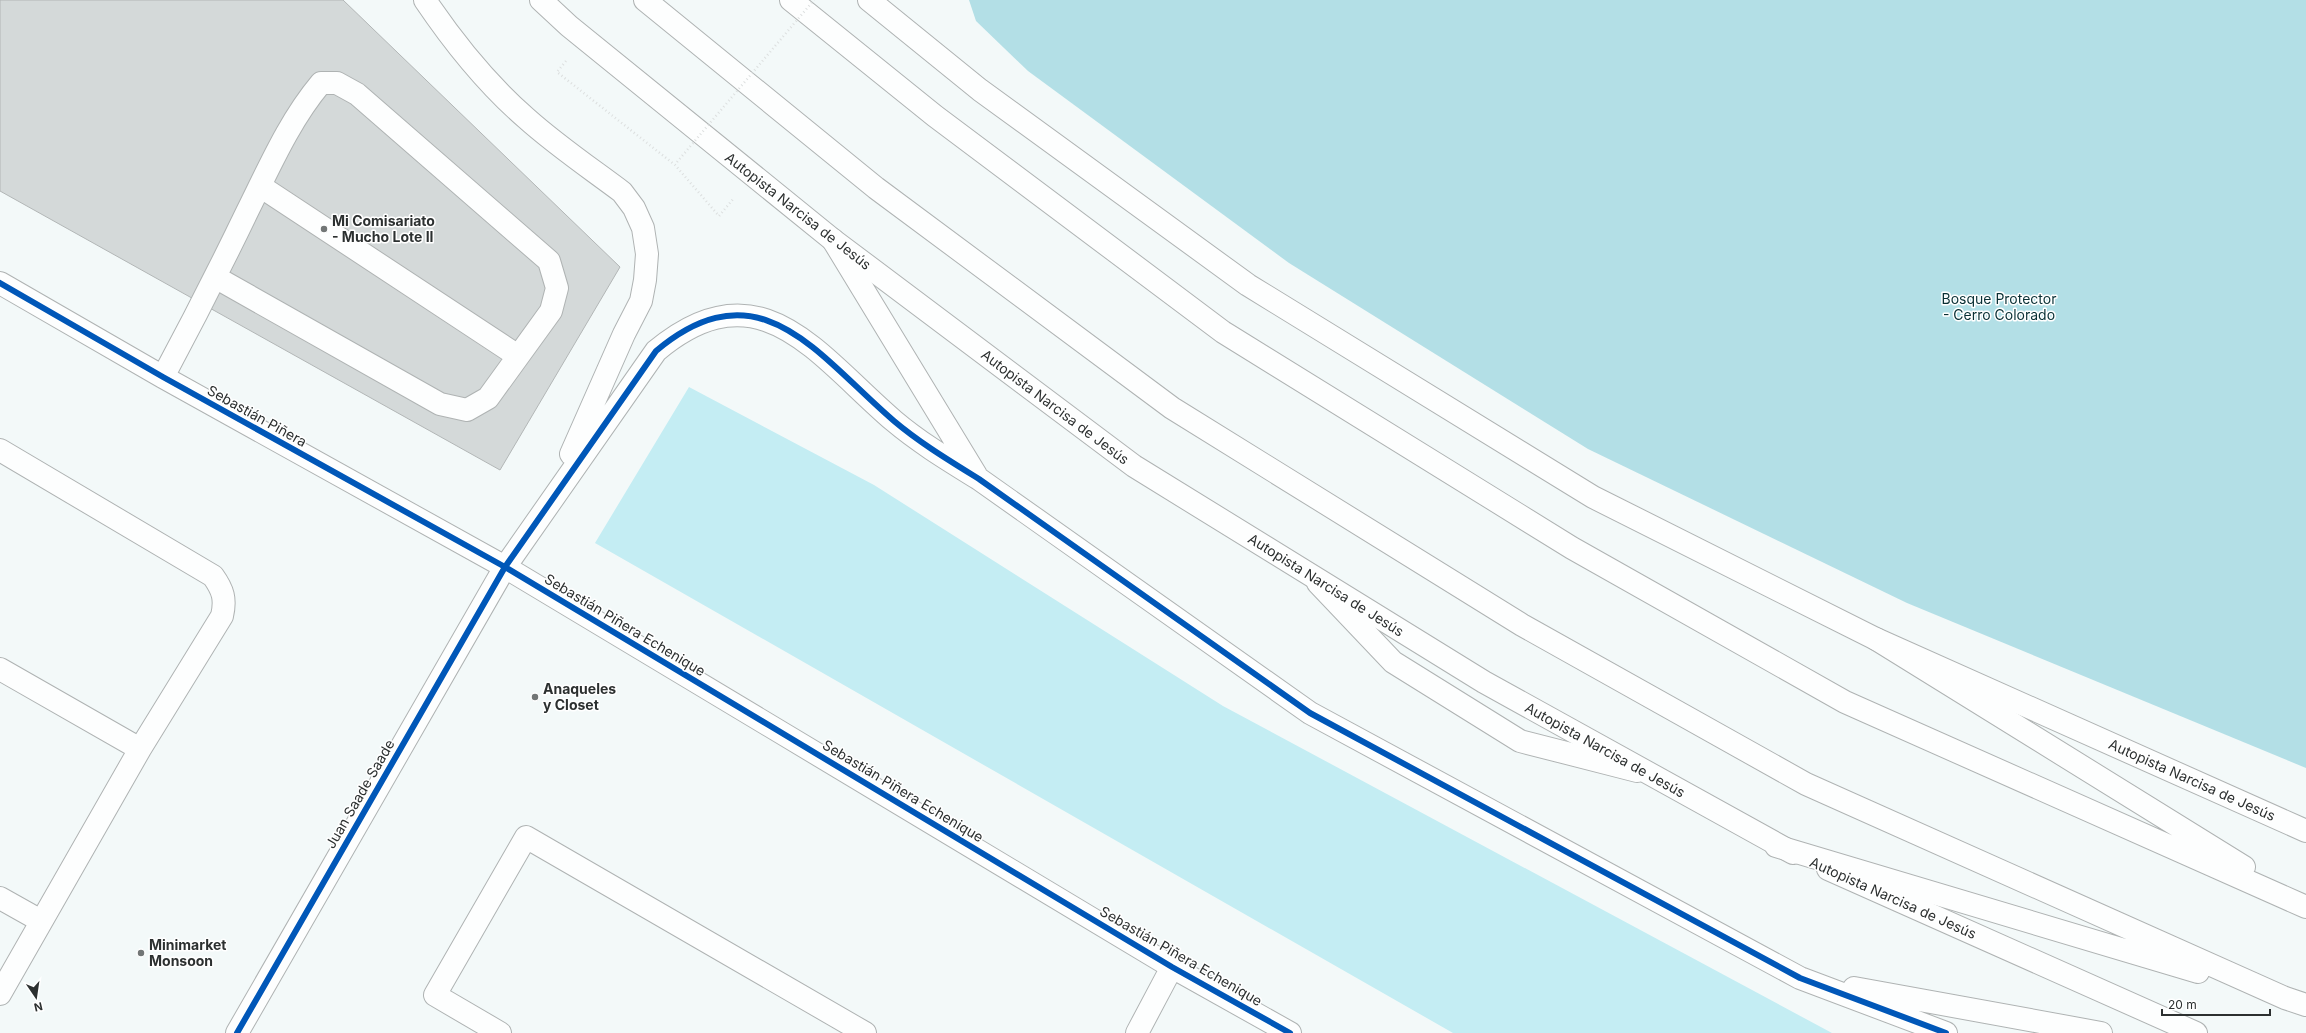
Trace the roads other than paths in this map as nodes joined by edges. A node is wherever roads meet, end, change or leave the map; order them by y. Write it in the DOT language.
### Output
graph roads {
  1 [pos="426,0"];
  2 [pos="541,0"];
  3 [pos="645,0"];
  4 [pos="791,0"];
  5 [pos="869,0"];
  6 [pos="260,186"];
  7 [pos="833,240"];
  8 [pos="215,277"];
  9 [pos="0,283"];
  10 [pos="518,356"];
  11 [pos="163,378"];
  12 [pos="0,450"];
  13 [pos="979,479"];
  14 [pos="553,497"];
  15 [pos="505,567"];
  16 [pos="1309,574"];
  17 [pos="1876,639"];
  18 [pos="0,669"];
  19 [pos="140,749"];
  20 [pos="1646,773"];
  21 [pos="2306,831"];
  22 [pos="1776,846"];
  23 [pos="0,898"];
  24 [pos="2306,906"];
  25 [pos="41,921"];
  26 [pos="1172,967"];
  27 [pos="1800,978"];
  28 [pos="0,994"];
  29 [pos="2285,998"];
  30 [pos="2306,1005"];
  31 [pos="237,1033"];
  32 [pos="500,1033"];
  33 [pos="865,1033"];
  34 [pos="1136,1033"];
  35 [pos="1290,1033"];
  36 [pos="1946,1033"];
  37 [pos="2101,1033"];
  38 [pos="2196,1033"];
  1 -- 14 [label="main road"];
  2 -- 7 [label="main road, Autopista Narcisa de Jesús"];
  3 -- 29 [label="main road"];
  4 -- 24 [label="main road"];
  5 -- 17 [label="main road, Autopista Narcisa de Jesús"];
  6 -- 8 [label="main road"];
  6 -- 10 [label="main road"];
  6 -- 10 [label="main road"];
  7 -- 13 [label="main road"];
  7 -- 16 [label="main road, Autopista Narcisa de Jesús"];
  8 -- 10 [label="main road"];
  8 -- 11 [label="main road"];
  9 -- 11 [label="main road, Sebastián Piñera"];
  11 -- 15 [label="main road, Sebastián Piñera"];
  12 -- 19 [label="main road"];
  13 -- 14 [label="main road"];
  13 -- 27 [label="main road"];
  14 -- 15 [label="main road, Juan Saade Saade"];
  15 -- 26 [label="main road, Sebastián Piñera Echenique"];
  15 -- 31 [label="main road, Juan Saade Saade"];
  16 -- 20 [label="main road, Autopista Narcisa de Jesús"];
  16 -- 20 [label="main road"];
  17 -- 21 [label="main road, Autopista Narcisa de Jesús"];
  17 -- 24 [label="main road"];
  18 -- 19 [label="main road"];
  19 -- 25 [label="main road"];
  20 -- 22 [label="main road, Autopista Narcisa de Jesús"];
  22 -- 29 [label="main road"];
  22 -- 38 [label="main road, Autopista Narcisa de Jesús"];
  23 -- 25 [label="main road"];
  25 -- 28 [label="main road"];
  26 -- 34 [label="main road"];
  26 -- 35 [label="main road, Sebastián Piñera Echenique"];
  27 -- 36 [label="main road"];
  27 -- 37 [label="main road"];
  29 -- 30 [label="main road"];
  32 -- 33 [label="main road"];
}
